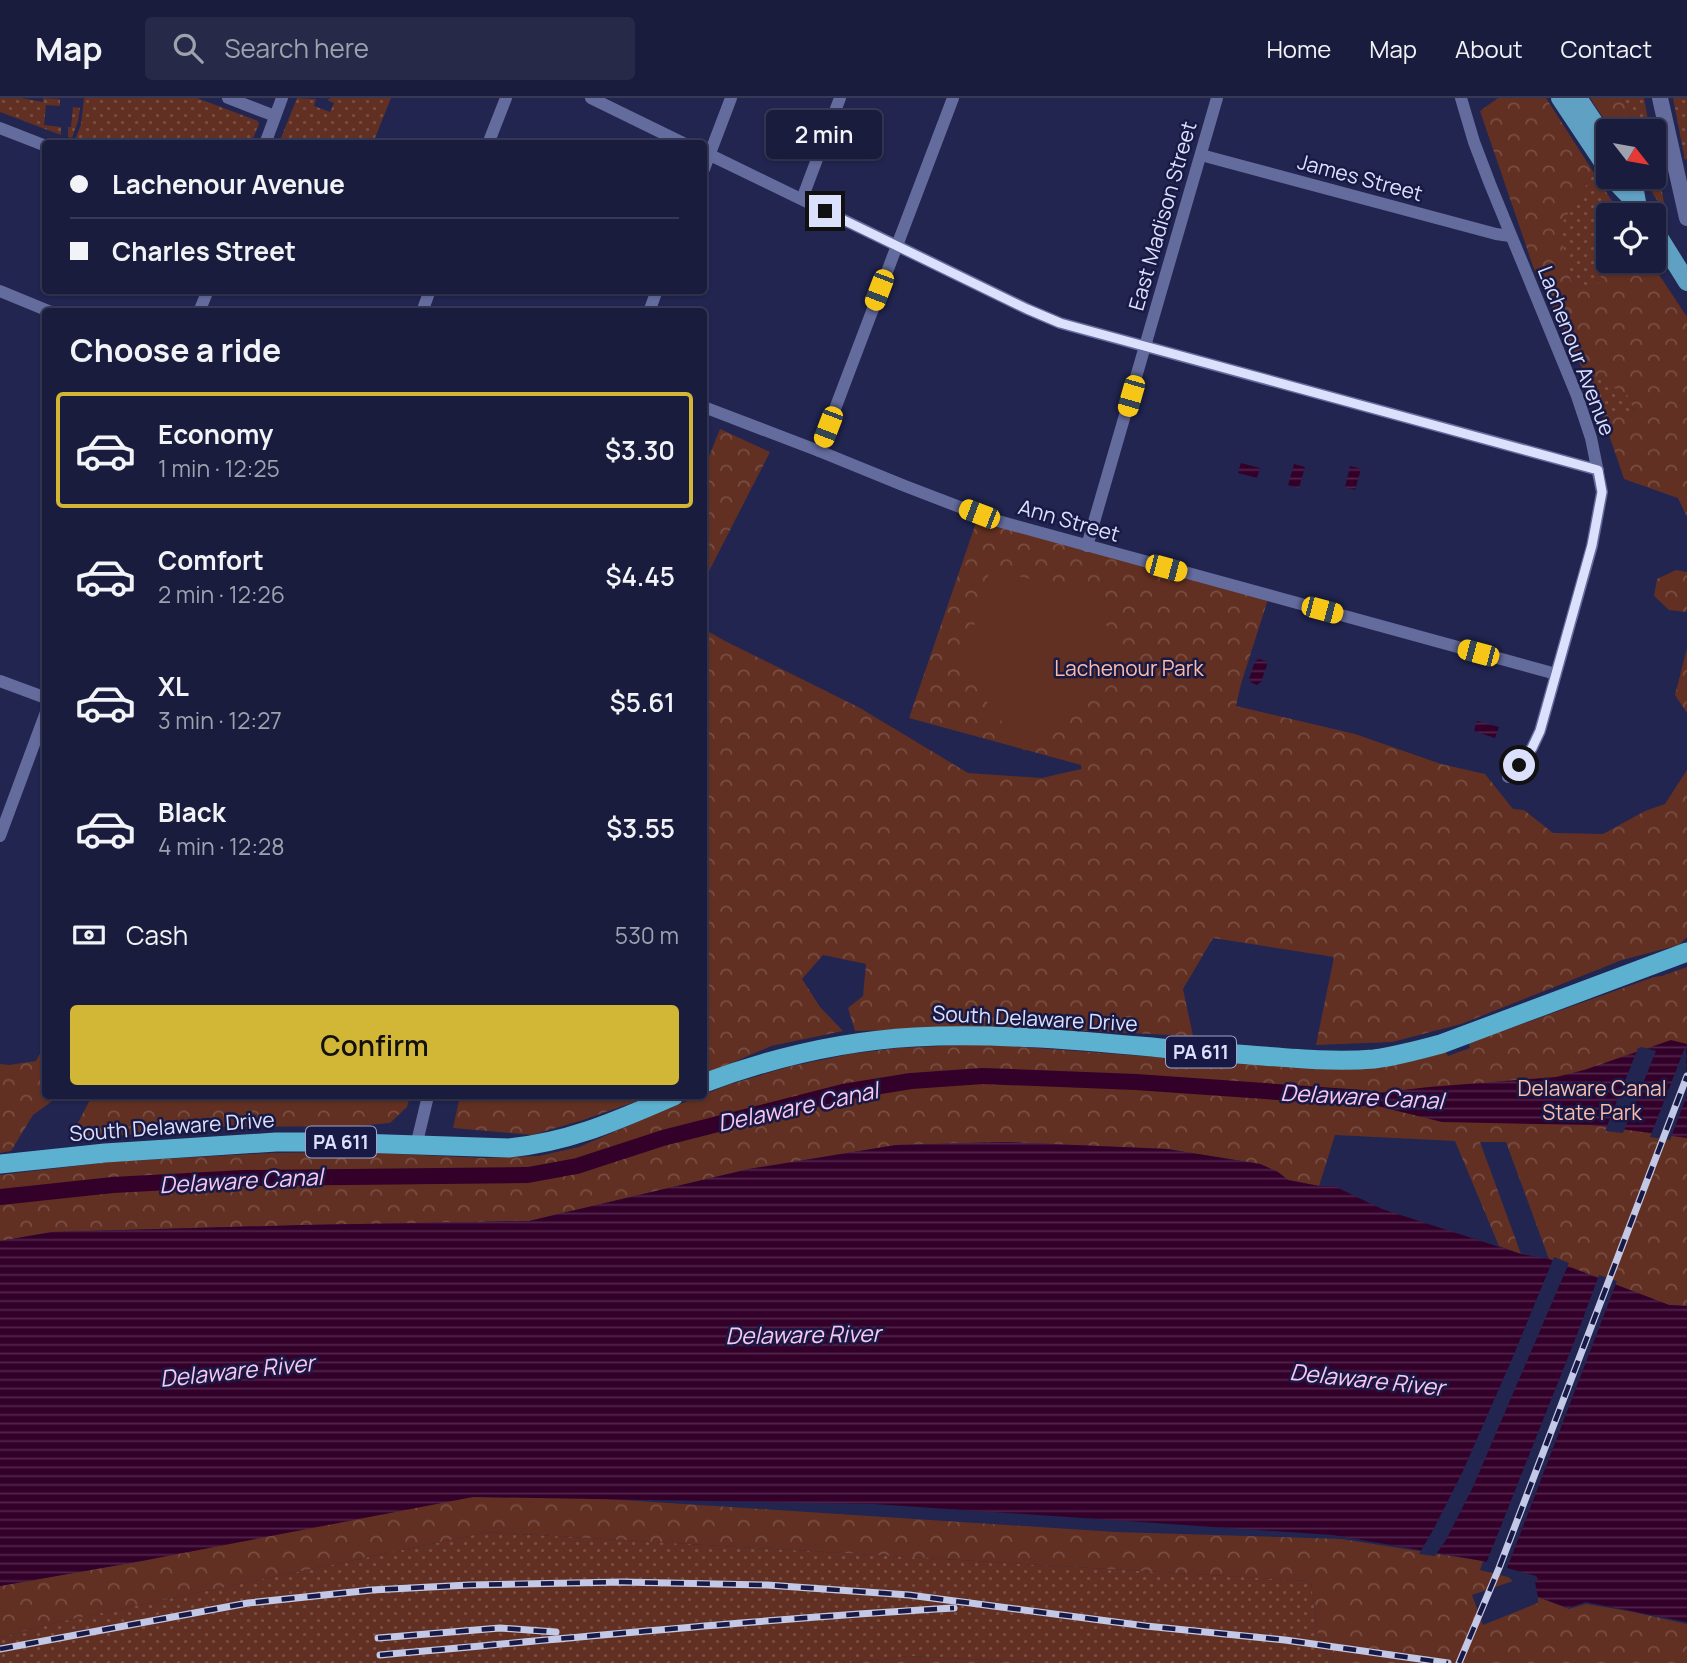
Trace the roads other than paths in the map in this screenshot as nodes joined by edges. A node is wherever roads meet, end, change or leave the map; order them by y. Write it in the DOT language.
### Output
graph roads {
  1 [pos="228,98"];
  2 [pos="282,98"];
  3 [pos="506,98"];
  4 [pos="591,98"];
  5 [pos="731,98"];
  6 [pos="840,98"];
  7 [pos="953,98"];
  8 [pos="1217,98"];
  9 [pos="1461,98"];
  10 [pos="1560,98"];
  11 [pos="1578,98"];
  12 [pos="1660,98"];
  13 [pos="275,116"];
  14 [pos="1596,125"];
  15 [pos="0,128"];
  16 [pos="266,140"];
  17 [pos="490,140"];
  18 [pos="677,140"];
  19 [pos="42,144"];
  20 [pos="707,152"];
  21 [pos="1596,152"];
  22 [pos="707,154"];
  23 [pos="1201,155"];
  24 [pos="1621,189"];
  25 [pos="802,199"];
  26 [pos="1635,203"];
  27 [pos="1687,218"];
  28 [pos="1510,236"];
  29 [pos="896,246"];
  30 [pos="1666,248"];
  31 [pos="1687,282"];
  32 [pos="0,291"];
  33 [pos="42,308"];
  34 [pos="1146,345"];
  35 [pos="707,408"];
  36 [pos="819,451"];
  37 [pos="1598,470"];
  38 [pos="1087,546"];
  39 [pos="1556,674"];
  40 [pos="0,681"];
  41 [pos="42,697"];
  42 [pos="42,723"];
  43 [pos="1508,776"];
  44 [pos="0,836"];
  45 [pos="1687,952"];
  46 [pos="707,1082"];
  47 [pos="427,1099"];
  48 [pos="667,1099"];
  49 [pos="416,1146"];
  50 [pos="0,1164"];
  1 -- 13 [label="street"];
  2 -- 13 [label="street"];
  3 -- 17 [label="street"];
  4 -- 18 [label="street"];
  5 -- 20 [label="street"];
  6 -- 25 [label="street"];
  7 -- 29 [label="street"];
  8 -- 23 [label="street, East Madison Street"];
  9 -- 28 [label="street, Lachenour Avenue"];
  10 -- 21 [label="main road"];
  11 -- 14 [label="main road"];
  12 -- 27 [label="street"];
  13 -- 16 [label="street"];
  15 -- 19 [label="street"];
  22 -- 25 [label="street"];
  23 -- 28 [label="street, James Street"];
  23 -- 34 [label="street, East Madison Street"];
  24 -- 26 [label="main road"];
  25 -- 29 [label="street"];
  28 -- 37 [label="street, Lachenour Avenue"];
  29 -- 34 [label="street"];
  29 -- 36 [label="street"];
  30 -- 31 [label="main road"];
  32 -- 33 [label="street"];
  34 -- 37 [label="street"];
  34 -- 38 [label="street, East Madison Street"];
  35 -- 36 [label="street, Ann Street"];
  36 -- 38 [label="street, Ann Street"];
  37 -- 39 [label="street, Lachenour Avenue"];
  38 -- 39 [label="street, Ann Street"];
  39 -- 43 [label="street, Lachenour Avenue"];
  40 -- 41 [label="street"];
  42 -- 44 [label="street"];
  45 -- 46 [label="highway, South Delaware Drive / PA 611"];
  47 -- 49 [label="street"];
  48 -- 49 [label="highway, South Delaware Drive / PA 611"];
  49 -- 50 [label="highway, South Delaware Drive / PA 611"];
}
